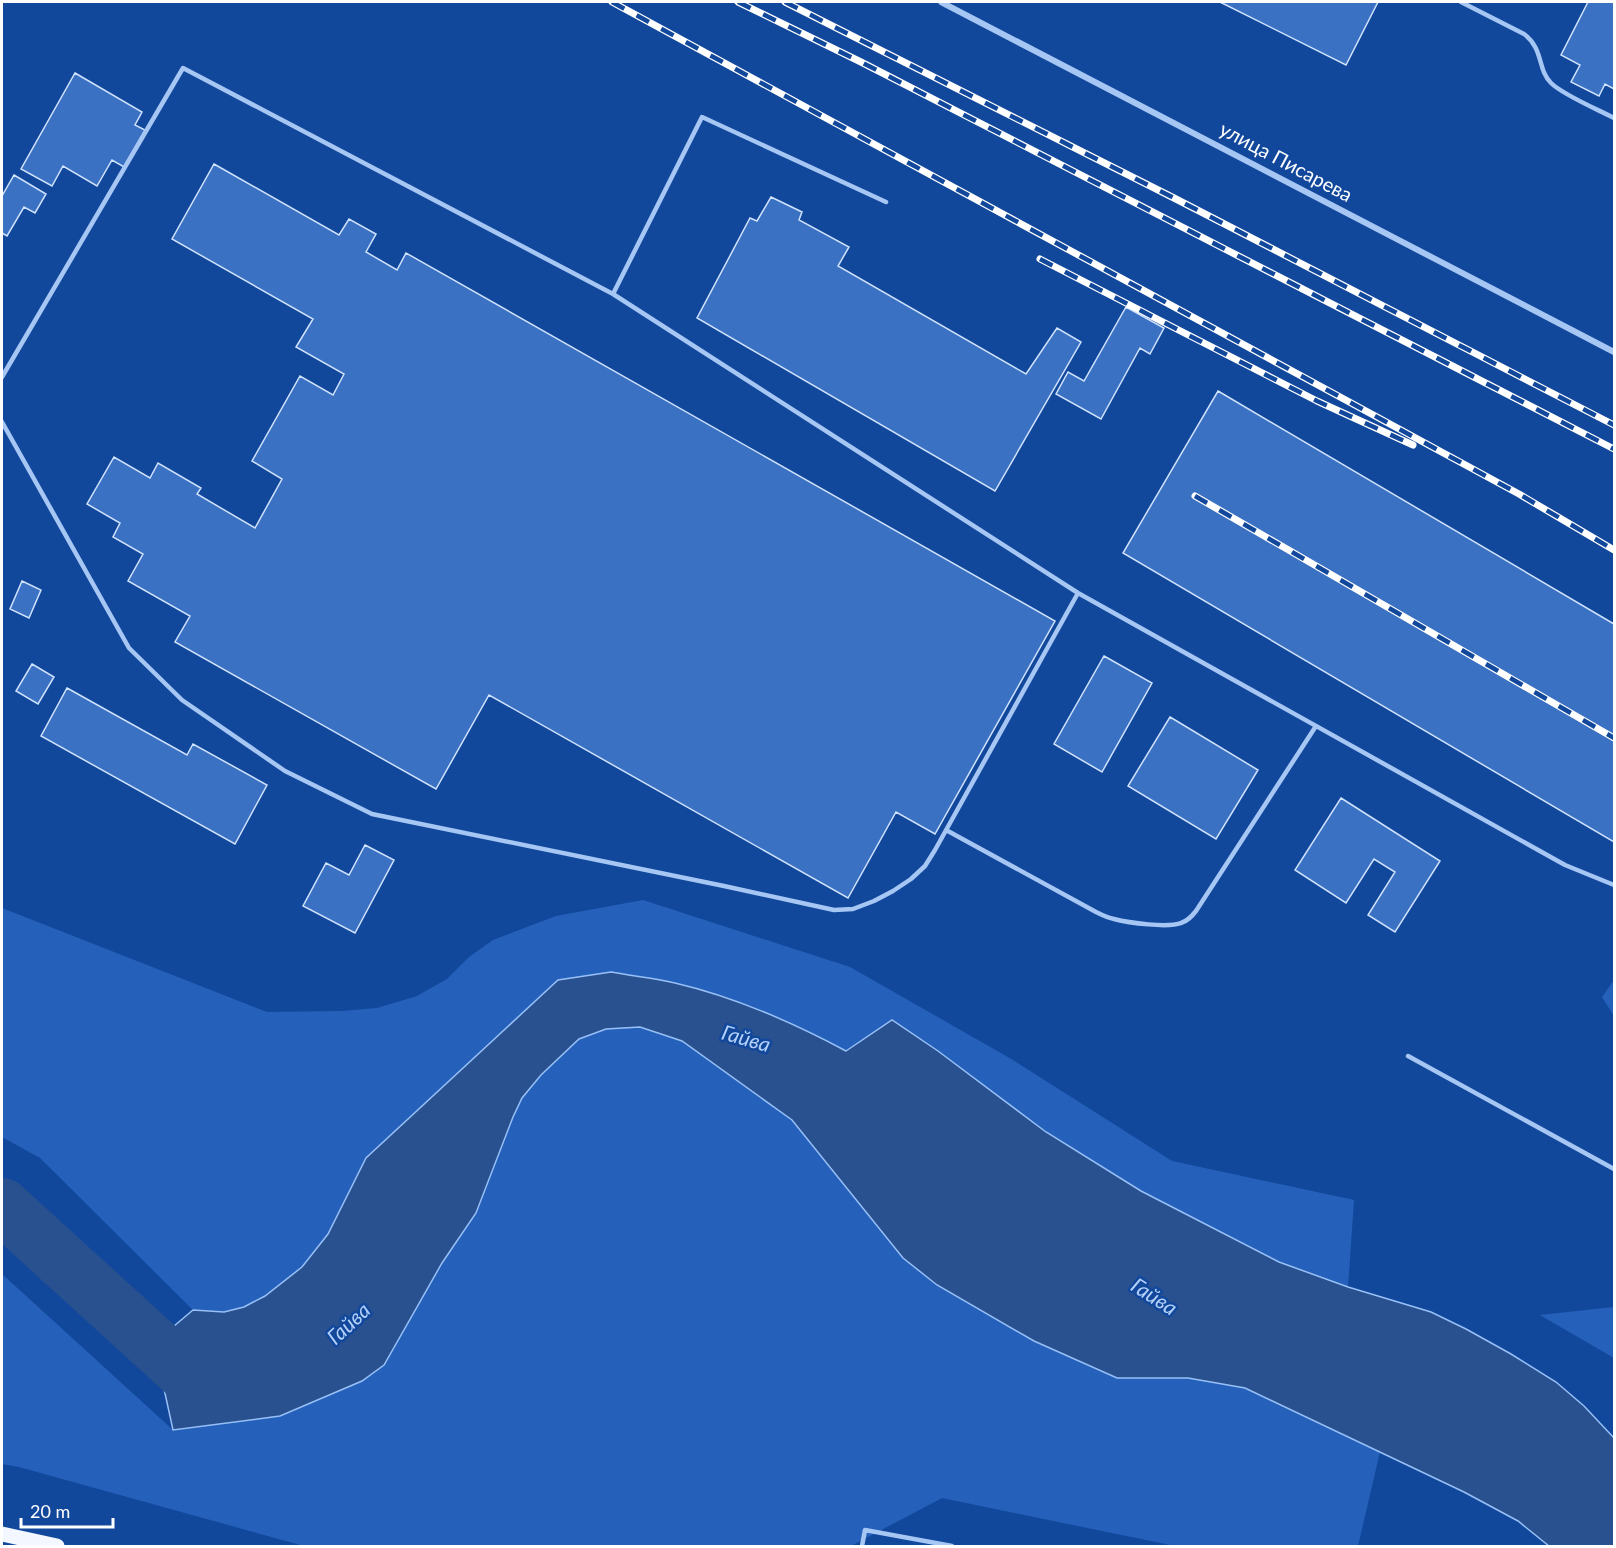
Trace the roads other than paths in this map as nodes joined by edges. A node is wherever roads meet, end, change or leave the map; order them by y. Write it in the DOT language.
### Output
graph roads {
  1 [pos="941,2"];
  2 [pos="1461,2"];
  3 [pos="1614,118"];
  4 [pos="886,202"];
  5 [pos="613,294"];
  6 [pos="1614,352"];
  7 [pos="2,377"];
  8 [pos="2,422"];
  9 [pos="1078,593"];
  10 [pos="1316,726"];
  11 [pos="946,830"];
  12 [pos="1614,885"];
  13 [pos="1408,1056"];
  14 [pos="1614,1169"];
  15 [pos="2,1534"];
  16 [pos="57,1546"];
  17 [pos="862,1546"];
  18 [pos="952,1546"];
  1 -- 6 [label="street, улица Писарева"];
  2 -- 3 [label="lane"];
  4 -- 5 [label="lane"];
  5 -- 7 [label="lane"];
  5 -- 9 [label="lane"];
  8 -- 11 [label="lane"];
  9 -- 10 [label="lane"];
  9 -- 11 [label="lane"];
  10 -- 11 [label="lane"];
  10 -- 12 [label="lane"];
  13 -- 14 [label="lane"];
  15 -- 16 [label="main road"];
  17 -- 18 [label="lane"];
}
